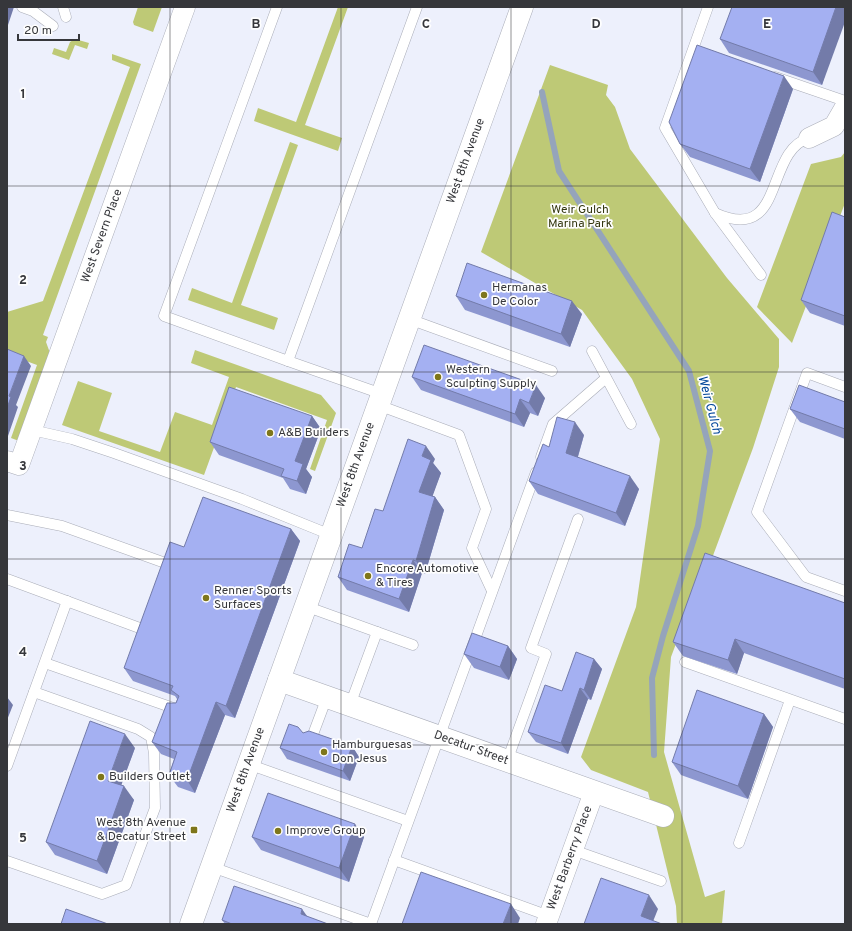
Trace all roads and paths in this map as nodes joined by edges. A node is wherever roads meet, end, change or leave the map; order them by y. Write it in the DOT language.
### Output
graph roads {
  1 [pos="22,7"];
  2 [pos="63,7"];
  3 [pos="185,7"];
  4 [pos="277,7"];
  5 [pos="417,7"];
  6 [pos="522,7"];
  7 [pos="708,7"];
  8 [pos="34,9"];
  9 [pos="66,17"];
  10 [pos="52,26"];
  11 [pos="766,73"];
  12 [pos="844,113"];
  13 [pos="809,138"];
  14 [pos="715,213"];
  15 [pos="761,275"];
  16 [pos="409,319"];
  17 [pos="592,351"];
  18 [pos="288,361"];
  19 [pos="552,371"];
  20 [pos="606,378"];
  21 [pos="845,387"];
  22 [pos="380,400"];
  23 [pos="631,424"];
  24 [pos="32,430"];
  25 [pos="13,463"];
  26 [pos="7,516"];
  27 [pos="578,519"];
  28 [pos="331,535"];
  29 [pos="168,564"];
  30 [pos="7,580"];
  31 [pos="845,591"];
  32 [pos="492,592"];
  33 [pos="67,601"];
  34 [pos="305,606"];
  35 [pos="145,630"];
  36 [pos="376,632"];
  37 [pos="413,646"];
  38 [pos="685,662"];
  39 [pos="44,663"];
  40 [pos="279,680"];
  41 [pos="34,692"];
  42 [pos="327,697"];
  43 [pos="790,700"];
  44 [pos="350,705"];
  45 [pos="181,710"];
  46 [pos="845,719"];
  47 [pos="312,737"];
  48 [pos="439,737"];
  49 [pos="507,761"];
  50 [pos="248,764"];
  51 [pos="7,766"];
  52 [pos="594,792"];
  53 [pos="663,816"];
  54 [pos="408,821"];
  55 [pos="739,843"];
  56 [pos="573,850"];
  57 [pos="7,860"];
  58 [pos="394,860"];
  59 [pos="212,867"];
  60 [pos="661,881"];
  61 [pos="548,920"];
  62 [pos="191,924"];
  1 -- 8 [label="lane"];
  2 -- 9 [label="lane"];
  3 -- 24 [label="street, West Severn Place"];
  4 -- 18 [label="lane"];
  5 -- 18 [label="lane"];
  6 -- 16 [label="main road, West 8th Avenue"];
  7 -- 14 [label="lane"];
  8 -- 10 [label="lane"];
  11 -- 12 [label="lane"];
  12 -- 13 [label="street"];
  13 -- 14 [label="lane"];
  14 -- 15 [label="lane"];
  16 -- 19 [label="lane"];
  16 -- 22 [label="main road, West 8th Avenue"];
  17 -- 20 [label="lane"];
  18 -- 22 [label="lane"];
  20 -- 23 [label="lane"];
  20 -- 32 [label="lane"];
  21 -- 31 [label="lane"];
  22 -- 28 [label="main road, West 8th Avenue"];
  22 -- 32 [label="lane"];
  24 -- 25 [label="street, West Severn Place"];
  24 -- 28 [label="lane"];
  26 -- 29 [label="lane"];
  27 -- 49 [label="lane"];
  28 -- 34 [label="main road, West 8th Avenue"];
  30 -- 33 [label="lane"];
  32 -- 48 [label="lane"];
  33 -- 35 [label="lane"];
  33 -- 39 [label="lane"];
  34 -- 36 [label="lane"];
  34 -- 40 [label="main road, West 8th Avenue"];
  36 -- 37 [label="lane"];
  36 -- 44 [label="lane"];
  38 -- 43 [label="lane"];
  39 -- 41 [label="lane"];
  39 -- 45 [label="lane"];
  40 -- 42 [label="main road, Decatur Street"];
  40 -- 50 [label="main road, West 8th Avenue"];
  41 -- 51 [label="lane"];
  41 -- 57 [label="lane"];
  42 -- 44 [label="main road, Decatur Street"];
  42 -- 47 [label="lane"];
  43 -- 46 [label="lane"];
  43 -- 55 [label="lane"];
  44 -- 48 [label="main road, Decatur Street"];
  48 -- 49 [label="main road, Decatur Street"];
  48 -- 54 [label="lane"];
  49 -- 52 [label="main road, Decatur Street"];
  50 -- 54 [label="lane"];
  50 -- 59 [label="main road, West 8th Avenue"];
  52 -- 53 [label="main road, Decatur Street"];
  52 -- 56 [label="street, West Barberry Place"];
  54 -- 58 [label="lane"];
  56 -- 60 [label="lane"];
  56 -- 61 [label="street, West Barberry Place"];
  58 -- 59 [label="lane"];
  58 -- 61 [label="lane"];
  59 -- 62 [label="main road, West 8th Avenue"];
}
